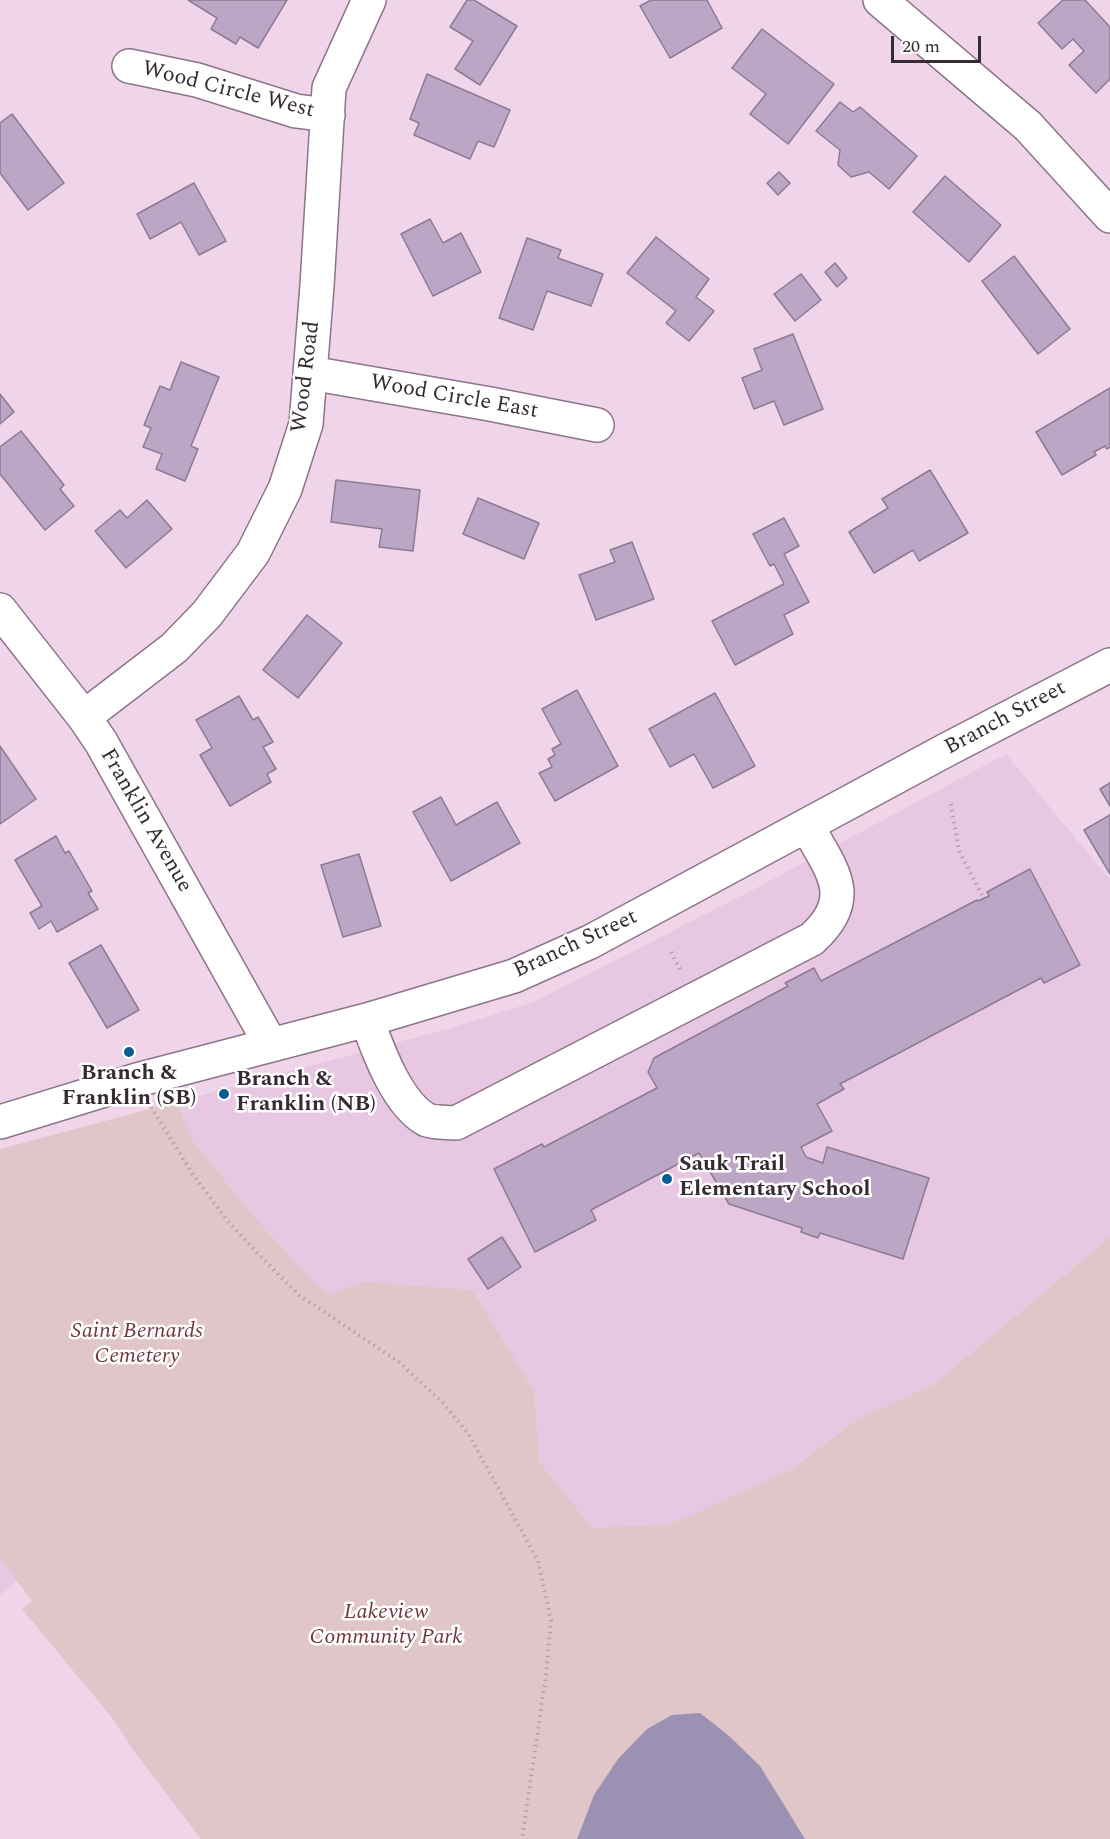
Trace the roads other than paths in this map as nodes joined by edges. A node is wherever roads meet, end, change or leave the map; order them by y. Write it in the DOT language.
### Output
graph roads {
  1 [pos="369,0"];
  2 [pos="880,0"];
  3 [pos="129,66"];
  4 [pos="328,115"];
  5 [pos="1110,216"];
  6 [pos="310,373"];
  7 [pos="597,425"];
  8 [pos="0,610"];
  9 [pos="1110,665"];
  10 [pos="84,717"];
  11 [pos="807,826"];
  12 [pos="367,1020"];
  13 [pos="271,1045"];
  14 [pos="0,1122"];
  1 -- 4 [label="street, Wood Road"];
  2 -- 5 [label="street"];
  3 -- 4 [label="street, Wood Circle West"];
  4 -- 6 [label="street, Wood Road"];
  6 -- 7 [label="street, Wood Circle East"];
  6 -- 10 [label="street, Wood Road"];
  8 -- 10 [label="street, Franklin Avenue"];
  9 -- 11 [label="street, Branch Street"];
  10 -- 13 [label="street, Franklin Avenue"];
  11 -- 12 [label="street, Branch Street"];
  11 -- 12 [label="street"];
  12 -- 13 [label="street, Branch Street"];
  13 -- 14 [label="street, Branch Street"];
}
